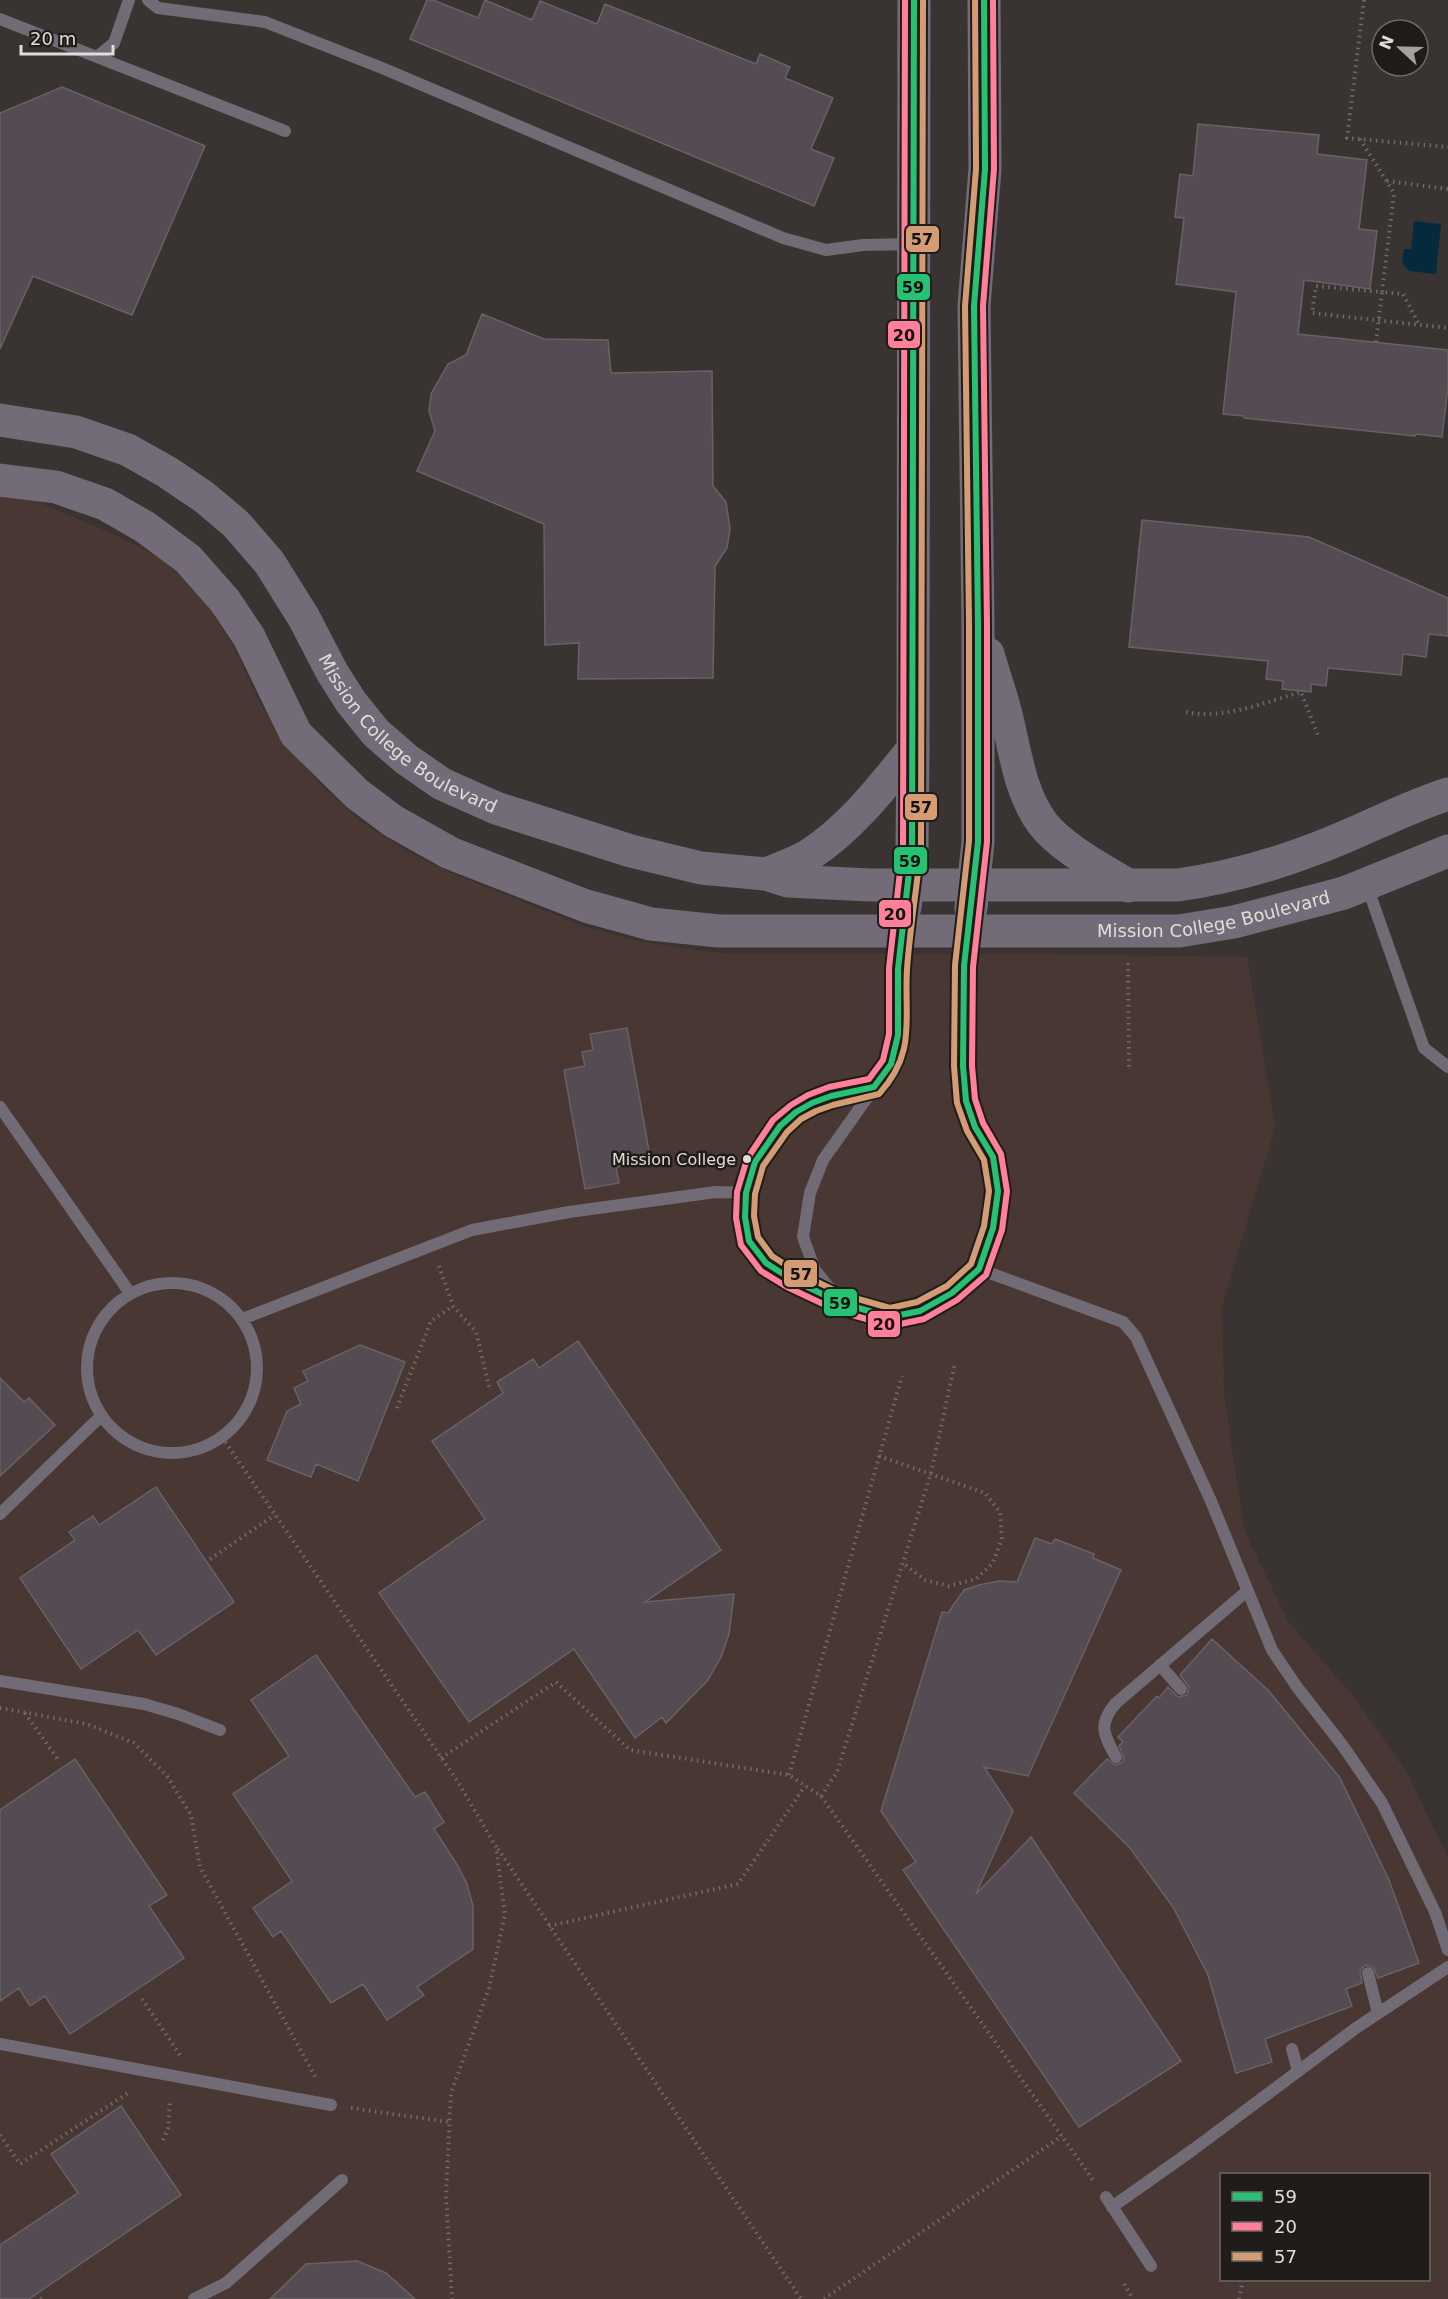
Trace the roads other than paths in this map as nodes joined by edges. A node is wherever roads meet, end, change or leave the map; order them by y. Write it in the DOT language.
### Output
graph roads {
  1 [pos="129,0"];
  2 [pos="148,0"];
  3 [pos="914,0"];
  4 [pos="984,0"];
  5 [pos="0,19"];
  6 [pos="97,57"];
  7 [pos="285,131"];
  8 [pos="913,244"];
  9 [pos="0,420"];
  10 [pos="0,480"];
  11 [pos="978,625"];
  12 [pos="914,749"];
  13 [pos="1448,794"];
  14 [pos="1448,851"];
  15 [pos="766,874"];
  16 [pos="907,884"];
  17 [pos="974,885"];
  18 [pos="1366,885"];
  19 [pos="1129,886"];
  20 [pos="969,931"];
  21 [pos="902,932"];
  22 [pos="1448,1067"];
  23 [pos="874,1087"];
  24 [pos="0,1107"];
  25 [pos="746,1193"];
  26 [pos="979,1269"];
  27 [pos="130,1293"];
  28 [pos="841,1304"];
  29 [pos="242,1319"];
  30 [pos="101,1416"];
  31 [pos="0,1514"];
  32 [pos="1247,1591"];
  33 [pos="1160,1665"];
  34 [pos="0,1681"];
  35 [pos="1181,1689"];
  36 [pos="220,1730"];
  37 [pos="1116,1757"];
  38 [pos="1448,1950"];
  39 [pos="1448,1967"];
  40 [pos="1368,1973"];
  41 [pos="1378,2013"];
  42 [pos="0,2044"];
  43 [pos="1292,2049"];
  44 [pos="1298,2071"];
  45 [pos="331,2105"];
  46 [pos="342,2180"];
  47 [pos="1151,2266"];
  48 [pos="194,2299"];
  1 -- 6 [label="lane"];
  2 -- 8 [label="lane"];
  3 -- 8 [label="street"];
  4 -- 11 [label="street"];
  5 -- 6 [label="lane"];
  6 -- 7 [label="lane"];
  8 -- 12 [label="street"];
  9 -- 15 [label="street, Mission College Boulevard"];
  10 -- 21 [label="street, Mission College Boulevard"];
  11 -- 17 [label="street"];
  11 -- 19 [label="street"];
  12 -- 15 [label="street"];
  12 -- 16 [label="street"];
  13 -- 19 [label="street, Mission College Boulevard"];
  14 -- 18 [label="street, Mission College Boulevard"];
  15 -- 16 [label="street, Mission College Boulevard"];
  16 -- 17 [label="street, Mission College Boulevard"];
  16 -- 21 [label="street"];
  17 -- 19 [label="street, Mission College Boulevard"];
  17 -- 20 [label="street"];
  18 -- 20 [label="street, Mission College Boulevard"];
  18 -- 22 [label="lane"];
  20 -- 21 [label="street, Mission College Boulevard"];
  20 -- 26 [label="lane"];
  21 -- 23 [label="lane"];
  23 -- 25 [label="lane"];
  23 -- 28 [label="lane"];
  24 -- 27 [label="lane"];
  25 -- 28 [label="lane"];
  25 -- 29 [label="lane"];
  26 -- 28 [label="lane"];
  26 -- 32 [label="lane"];
  27 -- 29 [label="lane"];
  27 -- 30 [label="lane"];
  29 -- 30 [label="lane"];
  30 -- 31 [label="lane"];
  32 -- 33 [label="lane"];
  32 -- 38 [label="lane"];
  33 -- 35 [label="lane"];
  33 -- 37 [label="lane"];
  34 -- 36 [label="lane"];
  39 -- 41 [label="lane"];
  40 -- 41 [label="lane"];
  41 -- 44 [label="lane"];
  42 -- 45 [label="lane"];
  43 -- 44 [label="lane"];
  44 -- 47 [label="lane"];
  46 -- 48 [label="lane"];
}
